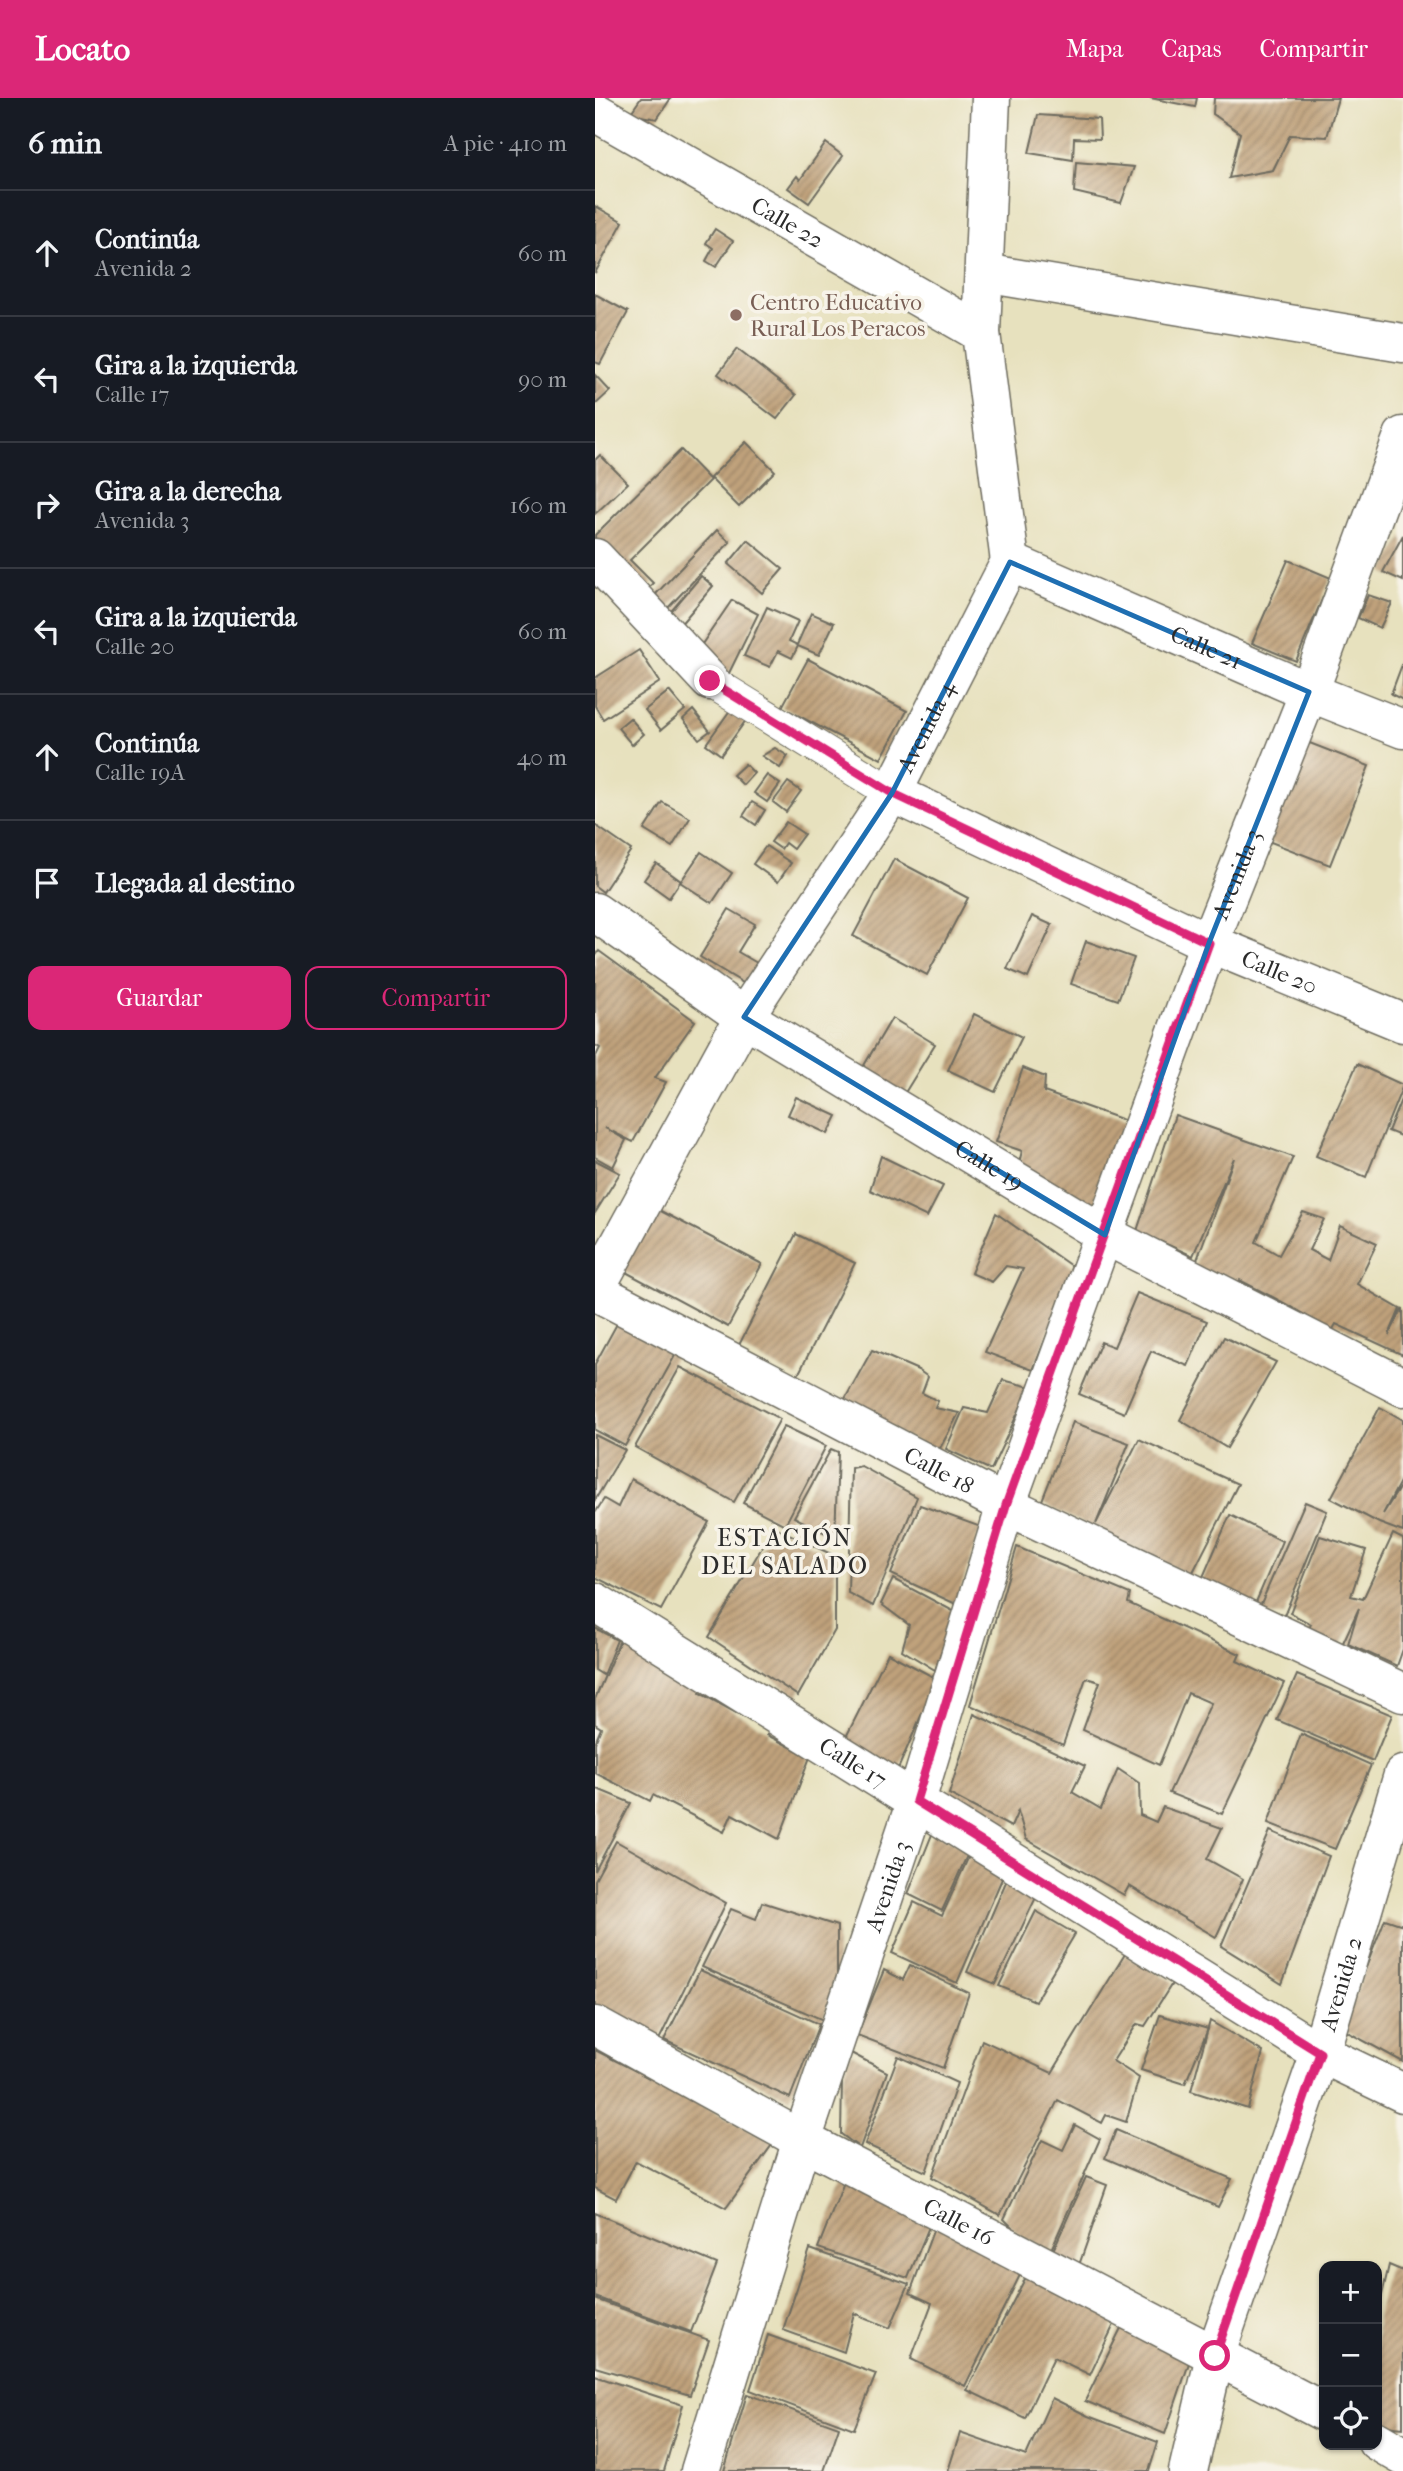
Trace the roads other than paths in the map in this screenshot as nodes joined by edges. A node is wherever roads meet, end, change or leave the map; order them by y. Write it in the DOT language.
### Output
graph roads {
  1 [pos="991,98"];
  2 [pos="595,112"];
  3 [pos="984,273"];
  4 [pos="981,333"];
  5 [pos="1403,343"];
  6 [pos="1403,436"];
  7 [pos="595,558"];
  8 [pos="1010,562"];
  9 [pos="710,681"];
  10 [pos="1309,692"];
  11 [pos="1403,729"];
  12 [pos="892,793"];
  13 [pos="595,912"];
  14 [pos="1209,943"];
  15 [pos="744,1017"];
  16 [pos="1403,1023"];
  17 [pos="1105,1235"];
  18 [pos="595,1290"];
  19 [pos="1403,1387"];
  20 [pos="1006,1505"];
  21 [pos="595,1602"];
  22 [pos="1403,1693"];
  23 [pos="1403,1775"];
  24 [pos="916,1801"];
  25 [pos="595,2026"];
  26 [pos="1320,2053"];
  27 [pos="1403,2093"];
  28 [pos="802,2140"];
  29 [pos="1215,2356"];
  30 [pos="1319,2409"];
  31 [pos="1382,2444"];
  32 [pos="1403,2456"];
  33 [pos="700,2471"];
  34 [pos="1188,2471"];
  1 -- 3 [label="street"];
  2 -- 4 [label="street, Calle 22"];
  3 -- 4 [label="street"];
  3 -- 5 [label="street"];
  4 -- 8 [label="street"];
  6 -- 10 [label="street, Avenida 3"];
  7 -- 9 [label="street"];
  8 -- 10 [label="street, Calle 21"];
  8 -- 12 [label="street, Avenida 4"];
  9 -- 12 [label="street"];
  10 -- 11 [label="street, Calle 21"];
  10 -- 14 [label="street, Avenida 3"];
  12 -- 14 [label="street, Calle 20"];
  12 -- 15 [label="street, Avenida 4"];
  13 -- 15 [label="street, Calle 19"];
  14 -- 16 [label="street, Calle 20"];
  14 -- 17 [label="street, Avenida 3"];
  15 -- 17 [label="street, Calle 19"];
  15 -- 18 [label="street, Avenida 4"];
  17 -- 19 [label="street, Calle 19"];
  17 -- 20 [label="street, Avenida 3"];
  18 -- 20 [label="street, Calle 18"];
  20 -- 22 [label="street, Calle 18"];
  20 -- 24 [label="street, Avenida 3"];
  21 -- 24 [label="street, Calle 17"];
  23 -- 26 [label="street, Avenida 2"];
  24 -- 26 [label="street, Calle 17"];
  24 -- 28 [label="street, Avenida 3"];
  25 -- 28 [label="street, Calle 16"];
  26 -- 27 [label="street, Calle 17"];
  26 -- 29 [label="street, Avenida 2"];
  28 -- 29 [label="street, Calle 16"];
  28 -- 33 [label="street, Avenida 3"];
  29 -- 30 [label="street, Calle 16"];
  29 -- 34 [label="street, Avenida 2"];
  31 -- 32 [label="street"];
}
